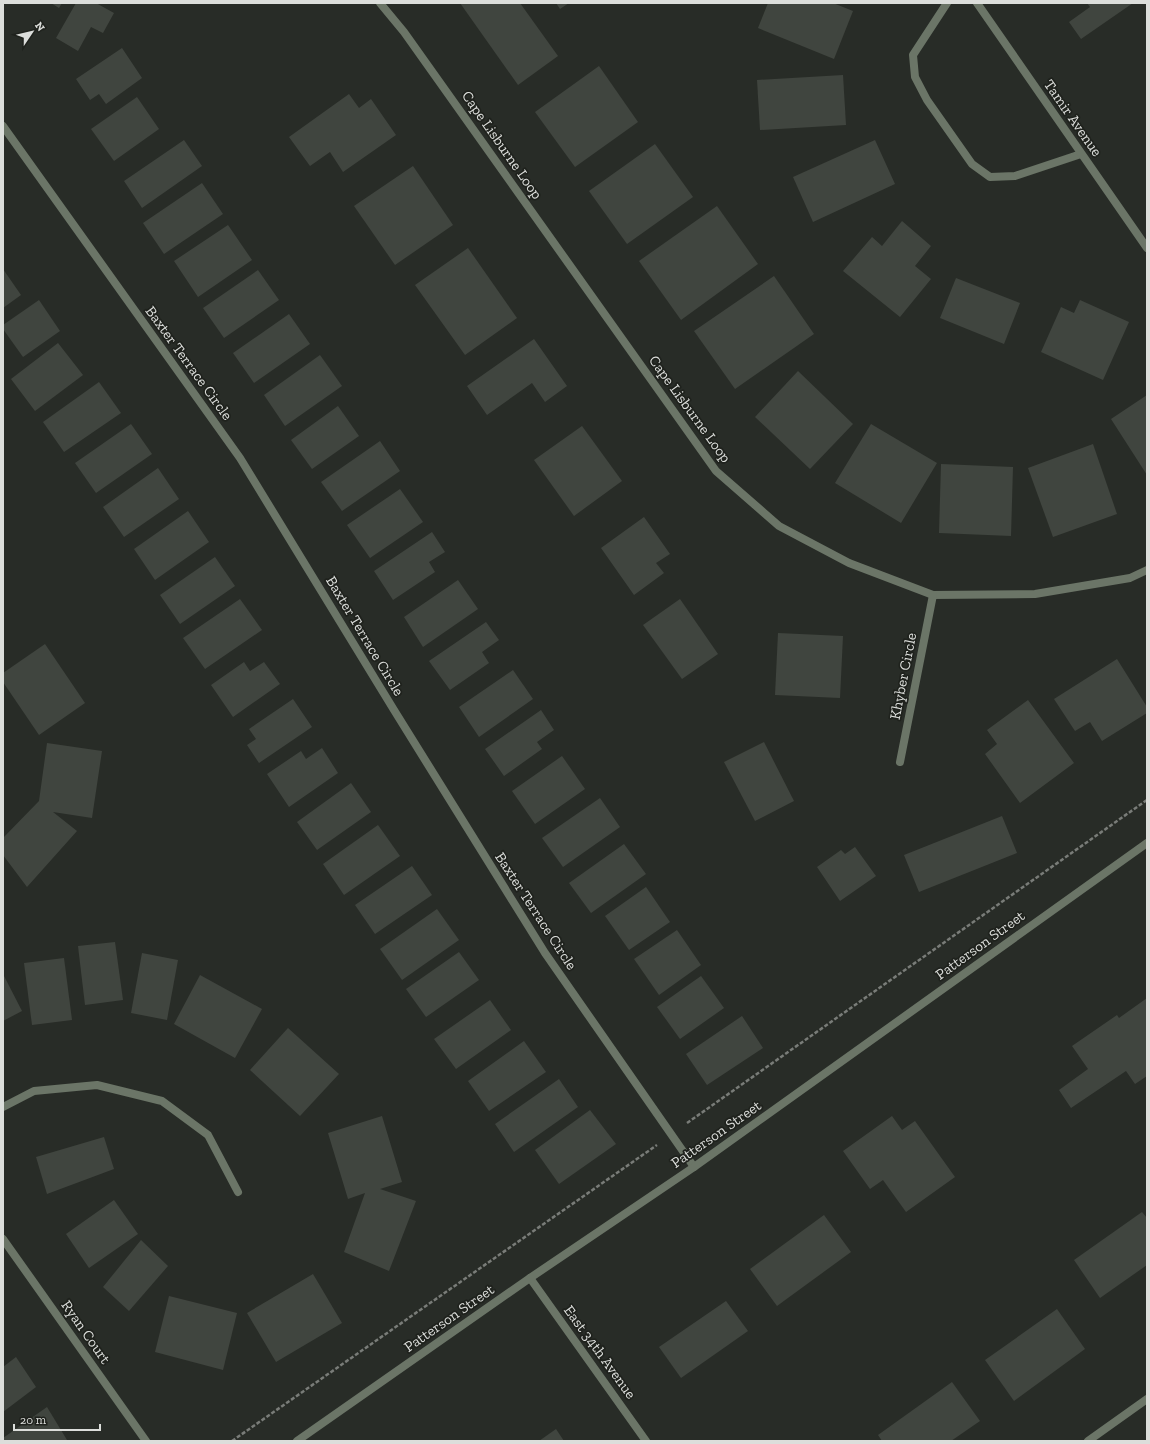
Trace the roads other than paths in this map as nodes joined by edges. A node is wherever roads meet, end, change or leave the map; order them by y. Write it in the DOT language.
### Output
graph roads {
  1 [pos="380,3"];
  2 [pos="947,3"];
  3 [pos="977,3"];
  4 [pos="3,126"];
  5 [pos="1081,154"];
  6 [pos="1147,248"];
  7 [pos="1147,570"];
  8 [pos="933,595"];
  9 [pos="900,762"];
  10 [pos="1147,843"];
  11 [pos="3,1107"];
  12 [pos="694,1167"];
  13 [pos="238,1192"];
  14 [pos="3,1239"];
  15 [pos="530,1278"];
  16 [pos="1147,1399"];
  17 [pos="146,1441"];
  18 [pos="297,1441"];
  19 [pos="646,1441"];
  20 [pos="1088,1441"];
  1 -- 8 [label="street, Cape Lisburne Loop"];
  2 -- 5 [label="street"];
  3 -- 5 [label="street, Tamir Avenue"];
  4 -- 12 [label="street, Baxter Terrace Circle"];
  5 -- 6 [label="street, Tamir Avenue"];
  7 -- 8 [label="street, Cape Lisburne Loop"];
  8 -- 9 [label="street, Khyber Circle"];
  10 -- 12 [label="street, Patterson Street"];
  11 -- 13 [label="street"];
  12 -- 15 [label="street, Patterson Street"];
  14 -- 17 [label="street, Ryan Court"];
  15 -- 18 [label="street, Patterson Street"];
  15 -- 19 [label="street, East 34th Avenue"];
  16 -- 20 [label="street"];
}
